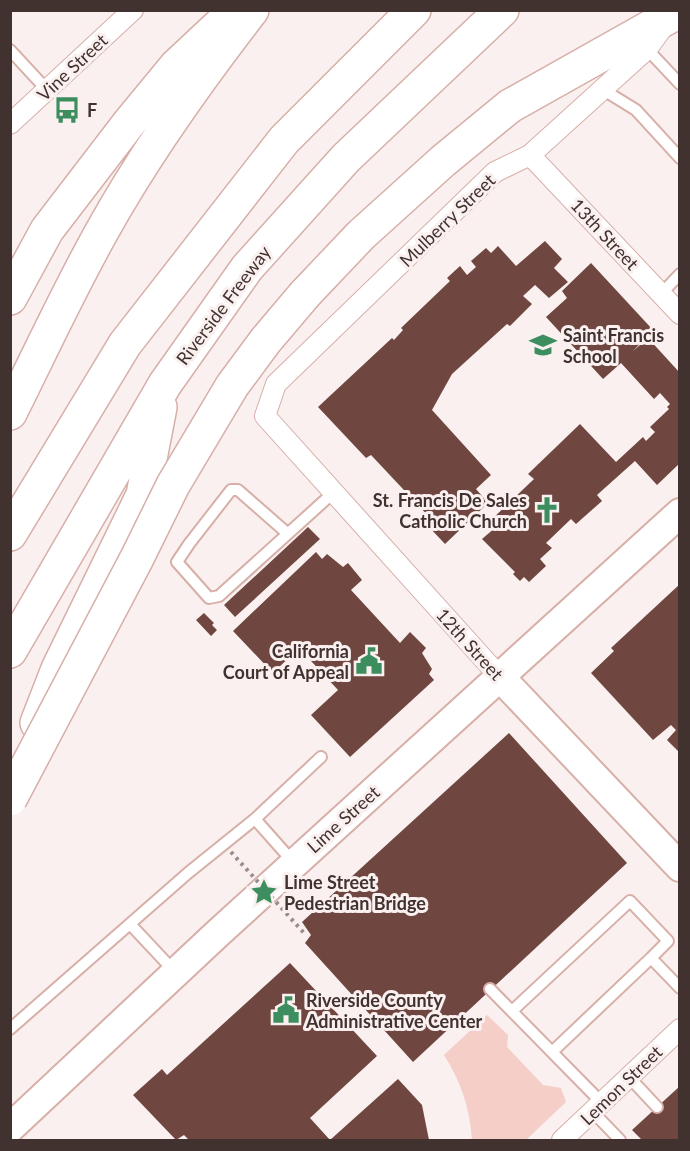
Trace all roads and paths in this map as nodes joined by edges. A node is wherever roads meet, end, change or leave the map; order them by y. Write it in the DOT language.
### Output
graph roads {
  1 [pos="134,10"];
  2 [pos="235,10"];
  3 [pos="252,10"];
  4 [pos="414,10"];
  5 [pos="502,10"];
  6 [pos="672,15"];
  7 [pos="10,50"];
  8 [pos="647,50"];
  9 [pos="680,84"];
  10 [pos="602,89"];
  11 [pos="47,90"];
  12 [pos="10,124"];
  13 [pos="531,155"];
  14 [pos="680,158"];
  15 [pos="680,274"];
  16 [pos="661,294"];
  17 [pos="10,298"];
  18 [pos="680,314"];
  19 [pos="165,384"];
  20 [pos="10,413"];
  21 [pos="265,416"];
  22 [pos="333,492"];
  23 [pos="680,513"];
  24 [pos="287,533"];
  25 [pos="10,534"];
  26 [pos="10,651"];
  27 [pos="499,676"];
  28 [pos="321,757"];
  29 [pos="10,800"];
  30 [pos="255,819"];
  31 [pos="231,852"];
  32 [pos="294,864"];
  33 [pos="680,867"];
  34 [pos="130,924"];
  35 [pos="304,933"];
  36 [pos="651,958"];
  37 [pos="176,973"];
  38 [pos="680,988"];
  39 [pos="490,989"];
  40 [pos="512,1011"];
  41 [pos="10,1029"];
  42 [pos="680,1029"];
  43 [pos="552,1052"];
  44 [pos="629,1077"];
  45 [pos="597,1107"];
  46 [pos="657,1107"];
  47 [pos="10,1128"];
  48 [pos="562,1140"];
  49 [pos="620,1140"];
  1 -- 11 [label="street, Vine Street"];
  2 -- 17 [label="highway"];
  3 -- 20 [label="highway"];
  4 -- 25 [label="highway"];
  5 -- 19 [label="highway, Riverside Freeway"];
  6 -- 8 [label="street, Mulberry Street"];
  6 -- 29 [label="highway, bridge"];
  7 -- 11 [label="lane"];
  8 -- 9 [label="lane"];
  8 -- 10 [label="street, Mulberry Street"];
  10 -- 13 [label="street, Mulberry Street"];
  10 -- 14 [label="lane"];
  11 -- 12 [label="street, Vine Street"];
  13 -- 16 [label="street, 13th Street"];
  13 -- 21 [label="street, Mulberry Street"];
  15 -- 16 [label="lane"];
  16 -- 18 [label="street, 13th Street"];
  19 -- 26 [label="highway, Riverside Freeway"];
  19 -- 29 [label="highway"];
  21 -- 22 [label="street, 12th Street"];
  22 -- 24 [label="lane"];
  22 -- 27 [label="street, 12th Street"];
  23 -- 27 [label="main road, Lime Street"];
  24 -- 24 [label="lane"];
  27 -- 32 [label="main road, Lime Street"];
  27 -- 33 [label="main road, 12th Street"];
  28 -- 30 [label="lane"];
  30 -- 32 [label="lane"];
  30 -- 34 [label="lane"];
  31 -- 35 [label="path, bridge"];
  32 -- 37 [label="main road, Lime Street"];
  34 -- 37 [label="lane"];
  34 -- 41 [label="lane"];
  36 -- 38 [label="lane"];
  36 -- 40 [label="lane"];
  36 -- 43 [label="lane"];
  37 -- 47 [label="main road, Lime Street"];
  39 -- 40 [label="lane"];
  40 -- 43 [label="lane"];
  42 -- 44 [label="street, Lemon Street"];
  43 -- 45 [label="lane"];
  44 -- 45 [label="street, Lemon Street"];
  44 -- 46 [label="lane"];
  45 -- 48 [label="street, Lemon Street"];
  45 -- 49 [label="lane"];
}
